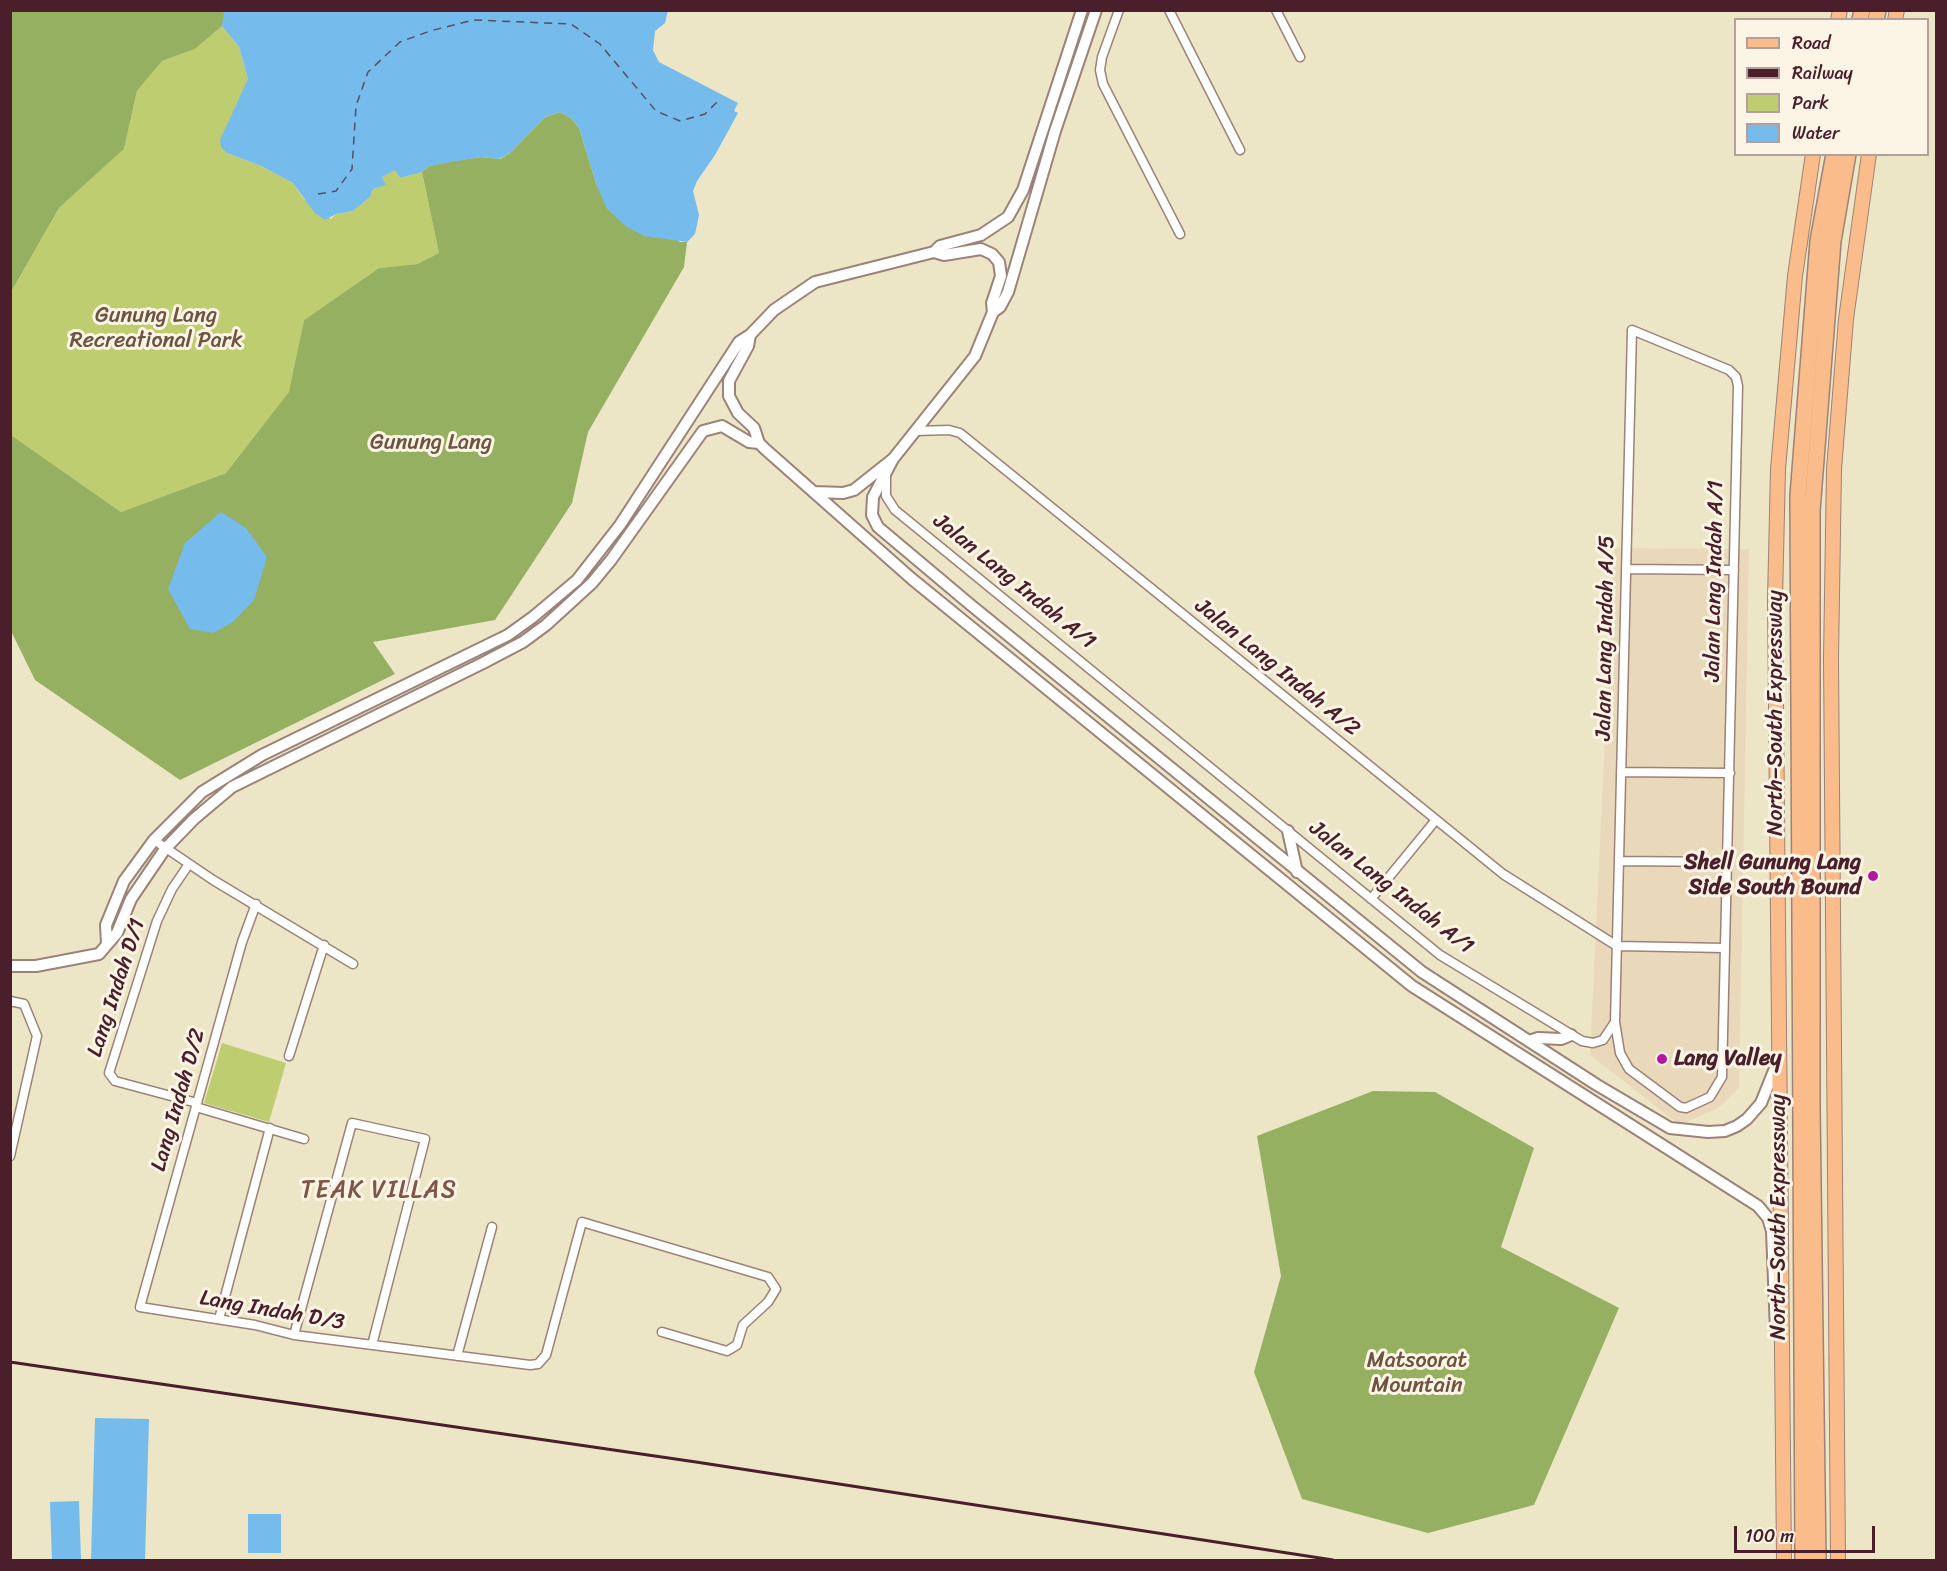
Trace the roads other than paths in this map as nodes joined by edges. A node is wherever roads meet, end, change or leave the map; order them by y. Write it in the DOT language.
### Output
graph roads {
  1 [pos="1082,10"];
  2 [pos="1096,10"];
  3 [pos="1119,10"];
  4 [pos="1169,10"];
  5 [pos="1276,10"];
  6 [pos="1300,57"];
  7 [pos="1240,150"];
  8 [pos="1813,156"];
  9 [pos="1834,156"];
  10 [pos="1848,156"];
  11 [pos="1869,156"];
  12 [pos="1180,234"];
  13 [pos="934,252"];
  14 [pos="993,312"];
  15 [pos="1632,330"];
  16 [pos="750,336"];
  17 [pos="915,431"];
  18 [pos="759,443"];
  19 [pos="893,459"];
  20 [pos="886,475"];
  21 [pos="815,492"];
  22 [pos="1626,569"];
  23 [pos="1734,570"];
  24 [pos="1621,772"];
  25 [pos="1730,773"];
  26 [pos="1436,821"];
  27 [pos="1288,831"];
  28 [pos="154,840"];
  29 [pos="165,849"];
  30 [pos="1618,861"];
  31 [pos="1727,862"];
  32 [pos="189,864"];
  33 [pos="1297,872"];
  34 [pos="1371,899"];
  35 [pos="256,904"];
  36 [pos="107,944"];
  37 [pos="324,945"];
  38 [pos="1617,946"];
  39 [pos="1725,948"];
  40 [pos="353,964"];
  41 [pos="10,966"];
  42 [pos="10,1001"];
  43 [pos="1615,1023"];
  44 [pos="1571,1035"];
  45 [pos="1529,1041"];
  46 [pos="289,1056"];
  47 [pos="1779,1058"];
  48 [pos="197,1105"];
  49 [pos="270,1128"];
  50 [pos="304,1139"];
  51 [pos="10,1156"];
  52 [pos="492,1227"];
  53 [pos="140,1307"];
  54 [pos="219,1319"];
  55 [pos="662,1332"];
  56 [pos="294,1335"];
  57 [pos="372,1346"];
  58 [pos="457,1356"];
  59 [pos="1783,1365"];
  60 [pos="1810,1535"];
  61 [pos="1784,1560"];
  62 [pos="1803,1560"];
  63 [pos="1818,1560"];
  64 [pos="1838,1560"];
  1 -- 13 [label="street"];
  2 -- 14 [label="street"];
  3 -- 12 [label="street"];
  4 -- 7 [label="street"];
  5 -- 6 [label="street"];
  8 -- 47 [label="main road"];
  9 -- 60 [label="highway, North–South Expressway"];
  10 -- 60 [label="highway, North–South Expressway"];
  11 -- 64 [label="main road"];
  13 -- 14 [label="street"];
  13 -- 16 [label="street"];
  14 -- 17 [label="street"];
  15 -- 22 [label="street, Jalan Lang Indah A/5"];
  15 -- 23 [label="street, Jalan Lang Indah A/1"];
  16 -- 18 [label="street"];
  16 -- 28 [label="street"];
  17 -- 19 [label="street"];
  17 -- 26 [label="street, Jalan Lang Indah A/2"];
  18 -- 21 [label="street"];
  18 -- 29 [label="street"];
  19 -- 20 [label="street, Jalan Lang Indah A/1"];
  19 -- 21 [label="street"];
  20 -- 27 [label="street, Jalan Lang Indah A/1"];
  20 -- 33 [label="street, Jalan Lang Indah A/1"];
  21 -- 59 [label="street"];
  22 -- 23 [label="street"];
  22 -- 24 [label="street, Jalan Lang Indah A/5"];
  23 -- 25 [label="street, Jalan Lang Indah A/1"];
  24 -- 25 [label="street"];
  24 -- 30 [label="street, Jalan Lang Indah A/5"];
  25 -- 31 [label="street, Jalan Lang Indah A/1"];
  26 -- 34 [label="street"];
  26 -- 38 [label="street, Jalan Lang Indah A/2"];
  27 -- 33 [label="street"];
  27 -- 34 [label="street, Jalan Lang Indah A/1"];
  28 -- 29 [label="street"];
  28 -- 36 [label="street"];
  29 -- 32 [label="street"];
  29 -- 36 [label="street"];
  30 -- 31 [label="street"];
  30 -- 38 [label="street, Jalan Lang Indah A/5"];
  31 -- 39 [label="street, Jalan Lang Indah A/1"];
  32 -- 35 [label="street"];
  32 -- 48 [label="street, Lang Indah D/1"];
  33 -- 45 [label="street, Jalan Lang Indah A/1"];
  34 -- 44 [label="street, Jalan Lang Indah A/1"];
  35 -- 37 [label="street"];
  35 -- 48 [label="street, Lang Indah D/2"];
  36 -- 41 [label="street"];
  37 -- 40 [label="street"];
  37 -- 46 [label="street"];
  38 -- 39 [label="street"];
  38 -- 43 [label="street, Jalan Lang Indah A/5"];
  39 -- 43 [label="street, Jalan Lang Indah A/1"];
  42 -- 51 [label="street"];
  43 -- 44 [label="street, Jalan Lang Indah A/1"];
  44 -- 45 [label="street"];
  45 -- 47 [label="street, Jalan Lang Indah A/1"];
  47 -- 59 [label="main road"];
  48 -- 49 [label="street"];
  48 -- 53 [label="street, Lang Indah D/2"];
  49 -- 50 [label="street"];
  49 -- 54 [label="street"];
  52 -- 58 [label="street"];
  53 -- 54 [label="street, Lang Indah D/3"];
  54 -- 56 [label="street, Lang Indah D/3"];
  55 -- 58 [label="street, Lang Indah D/3"];
  56 -- 57 [label="street, Lang Indah D/3"];
  56 -- 57 [label="street"];
  57 -- 58 [label="street, Lang Indah D/3"];
  59 -- 61 [label="main road"];
  60 -- 62 [label="highway, North–South Expressway"];
  60 -- 63 [label="highway, North–South Expressway"];
}
